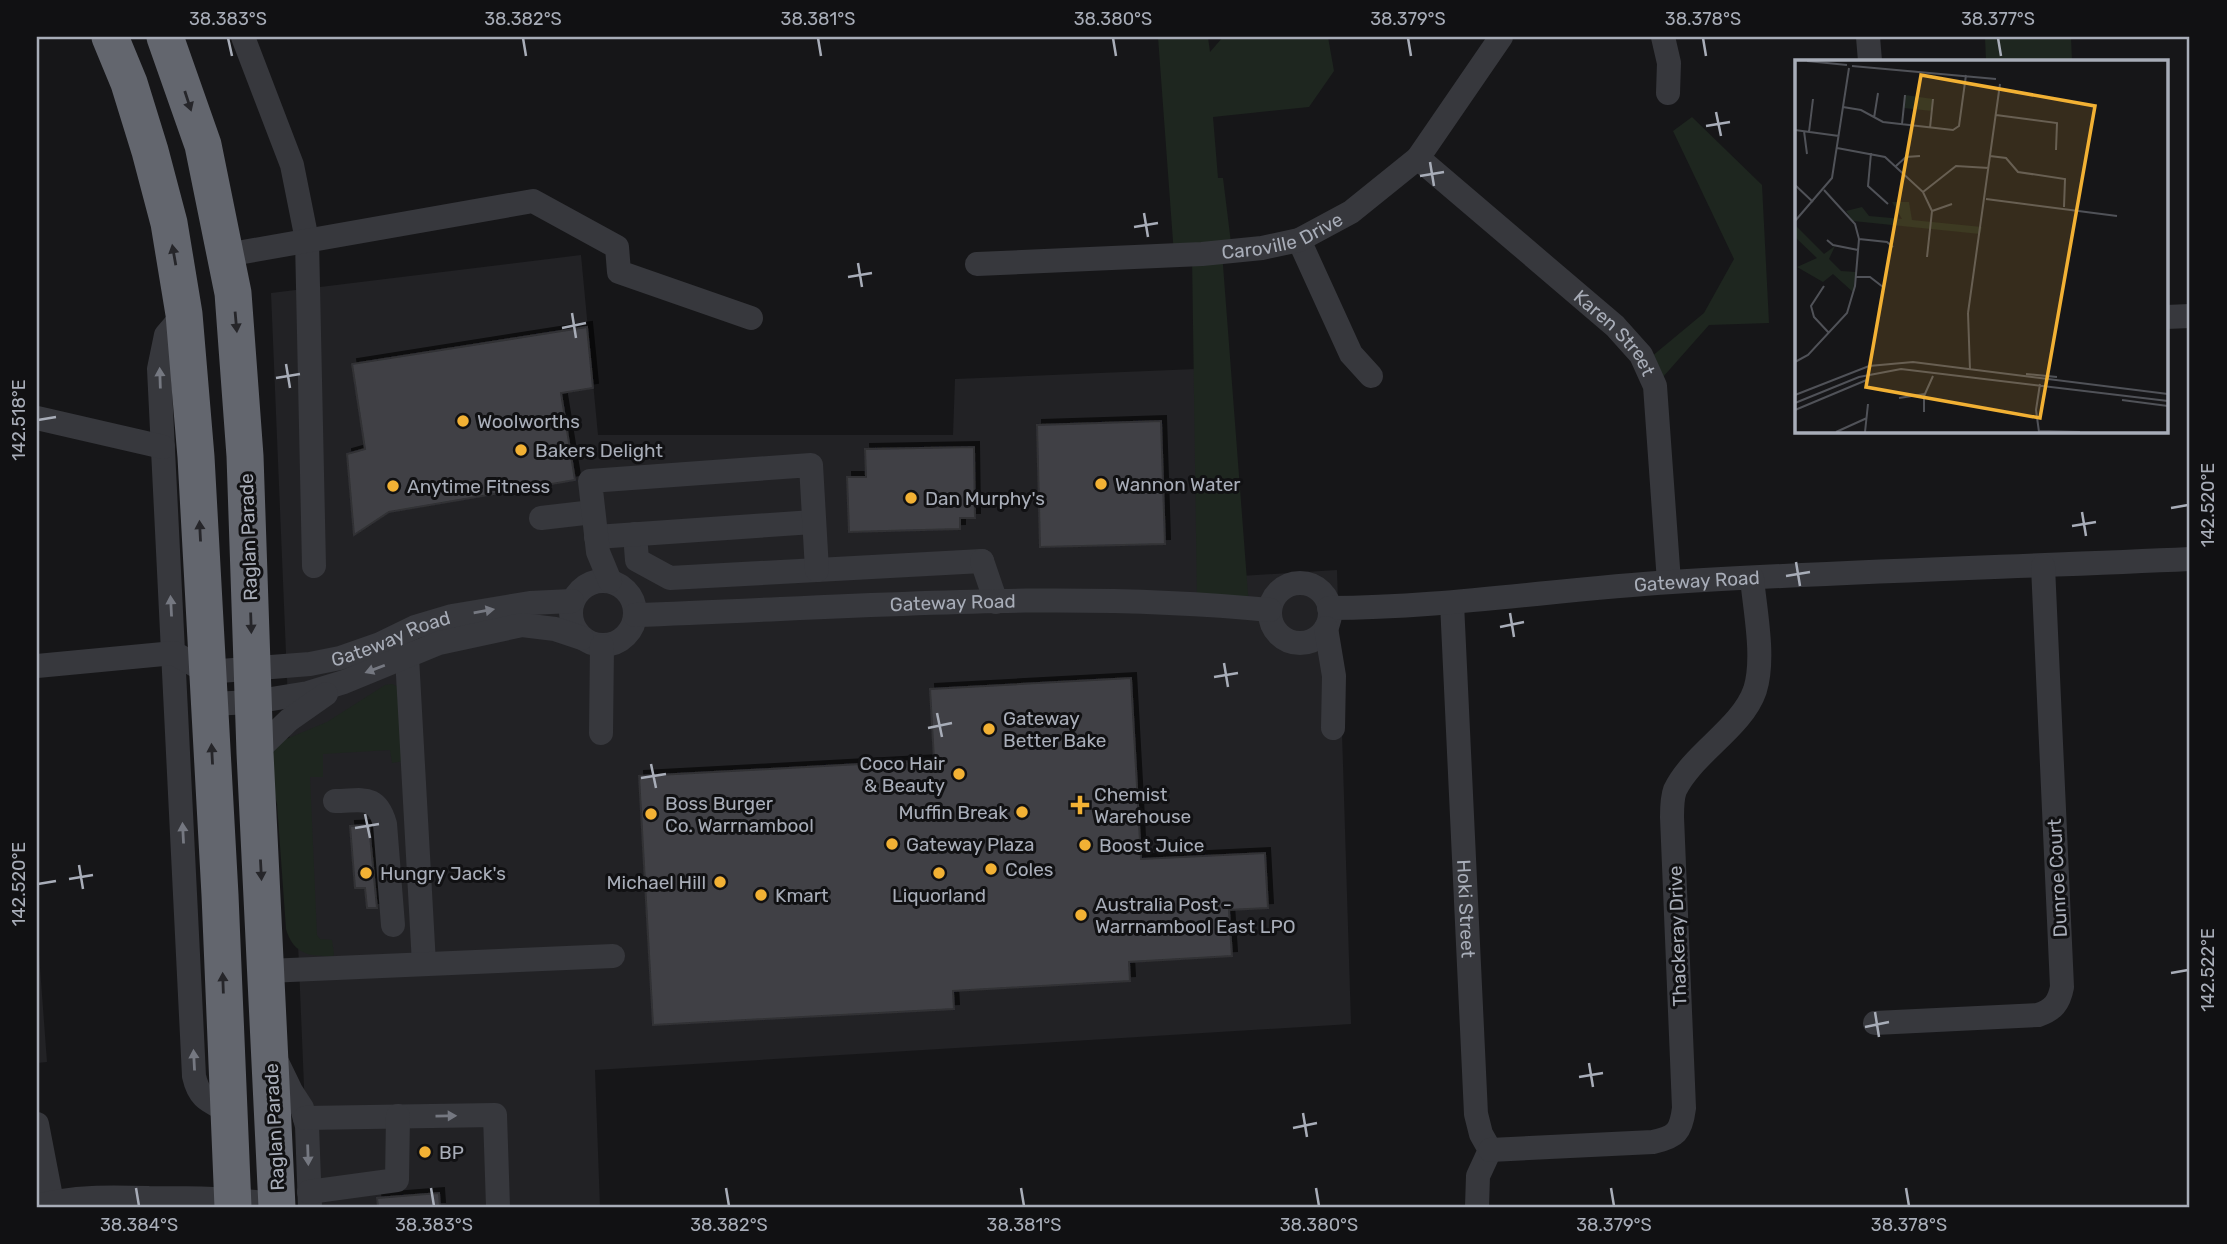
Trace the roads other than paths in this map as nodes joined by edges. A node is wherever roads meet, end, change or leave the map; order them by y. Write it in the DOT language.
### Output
graph roads {
  1 [pos="110,37"];
  2 [pos="165,37"];
  3 [pos="243,37"];
  4 [pos="1501,37"];
  5 [pos="1663,37"];
  6 [pos="1868,37"];
  7 [pos="1870,60"];
  8 [pos="1668,93"];
  9 [pos="1418,158"];
  10 [pos="307,240"];
  11 [pos="1299,240"];
  12 [pos="226,255"];
  13 [pos="977,264"];
  14 [pos="184,314"];
  15 [pos="2190,316"];
  16 [pos="2168,317"];
  17 [pos="751,318"];
  18 [pos="1371,376"];
  19 [pos="37,418"];
  20 [pos="163,447"];
  21 [pos="593,512"];
  22 [pos="541,518"];
  23 [pos="813,522"];
  24 [pos="635,534"];
  25 [pos="597,544"];
  26 [pos="2190,559"];
  27 [pos="982,561"];
  28 [pos="314,566"];
  29 [pos="2043,566"];
  30 [pos="817,570"];
  31 [pos="1752,578"];
  32 [pos="1669,582"];
  33 [pos="590,589"];
  34 [pos="971,602"];
  35 [pos="996,602"];
  36 [pos="1452,603"];
  37 [pos="1270,610"];
  38 [pos="635,615"];
  39 [pos="1328,618"];
  40 [pos="592,642"];
  41 [pos="1300,643"];
  42 [pos="174,653"];
  43 [pos="407,657"];
  44 [pos="37,666"];
  45 [pos="344,682"];
  46 [pos="254,685"];
  47 [pos="208,688"];
  48 [pos="601,733"];
  49 [pos="255,753"];
  50 [pos="335,801"];
  51 [pos="393,925"];
  52 [pos="613,956"];
  53 [pos="424,964"];
  54 [pos="267,971"];
  55 [pos="1875,1023"];
  56 [pos="270,1046"];
  57 [pos="229,1111"];
  58 [pos="398,1116"];
  59 [pos="305,1118"];
  60 [pos="37,1124"];
  61 [pos="1490,1150"];
  62 [pos="233,1203"];
  63 [pos="293,1203"];
  64 [pos="45,1204"];
  65 [pos="498,1207"];
  66 [pos="1476,1207"];
  14 -- 1 [label="highway, one-way"];
  2 -- 12 [label="highway, Raglan Parade, one-way"];
  3 -- 10 [label="street"];
  4 -- 9 [label="street, Caroville Drive"];
  5 -- 8 [label="street"];
  6 -- 7 [label="street"];
  9 -- 11 [label="street, Caroville Drive"];
  9 -- 32 [label="street, Karen Street"];
  10 -- 12 [label="street"];
  10 -- 17 [label="street"];
  10 -- 28 [label="street"];
  11 -- 13 [label="street, Caroville Drive"];
  11 -- 18 [label="street"];
  12 -- 46 [label="highway, Raglan Parade, one-way"];
  20 -- 14 [label="street, one-way"];
  47 -- 14 [label="highway, one-way"];
  15 -- 16 [label="street"];
  19 -- 20 [label="street"];
  42 -- 20 [label="street, one-way"];
  21 -- 22 [label="street"];
  21 -- 23 [label="street"];
  21 -- 25 [label="street"];
  23 -- 24 [label="street"];
  23 -- 30 [label="street"];
  24 -- 25 [label="street"];
  24 -- 30 [label="street"];
  25 -- 33 [label="street"];
  26 -- 29 [label="street, Gateway Road"];
  27 -- 30 [label="street"];
  27 -- 34 [label="street"];
  27 -- 35 [label="street"];
  29 -- 31 [label="street, Gateway Road"];
  29 -- 55 [label="street, Dunroe Court"];
  31 -- 32 [label="street, Gateway Road"];
  31 -- 61 [label="street, Thackeray Drive"];
  32 -- 36 [label="street, Gateway Road"];
  33 -- 38 [label="street"];
  33 -- 40 [label="street"];
  46 -- 33 [label="street, Gateway Road, one-way"];
  34 -- 35 [label="street, Gateway Road"];
  34 -- 38 [label="street, Gateway Road"];
  35 -- 37 [label="street, Gateway Road"];
  36 -- 39 [label="street, Gateway Road"];
  36 -- 61 [label="street, Hoki Street"];
  37 -- 39 [label="street"];
  37 -- 41 [label="street"];
  38 -- 40 [label="street"];
  39 -- 41 [label="street"];
  39 -- 41 [label="street"];
  40 -- 43 [label="street, Gateway Road"];
  40 -- 48 [label="street"];
  42 -- 44 [label="street"];
  42 -- 47 [label="street"];
  57 -- 42 [label="street, one-way"];
  43 -- 45 [label="street, Gateway Road, one-way"];
  43 -- 53 [label="street"];
  45 -- 46 [label="street, Gateway Road"];
  45 -- 49 [label="street, Gateway Road"];
  46 -- 47 [label="street, Gateway Road"];
  46 -- 49 [label="highway, Raglan Parade"];
  57 -- 47 [label="highway, one-way"];
  49 -- 54 [label="highway, Raglan Parade, one-way"];
  50 -- 51 [label="street"];
  52 -- 53 [label="street"];
  53 -- 54 [label="street"];
  54 -- 56 [label="highway, Raglan Parade"];
  56 -- 59 [label="street, Raglan Parade"];
  56 -- 63 [label="highway, Raglan Parade"];
  57 -- 62 [label="highway"];
  58 -- 59 [label="street"];
  58 -- 63 [label="street"];
  58 -- 65 [label="street, one-way"];
  59 -- 63 [label="street, Raglan Parade, one-way"];
  60 -- 64 [label="street"];
  61 -- 66 [label="street"];
  62 -- 63 [label="street"];
  62 -- 64 [label="street"];
}
